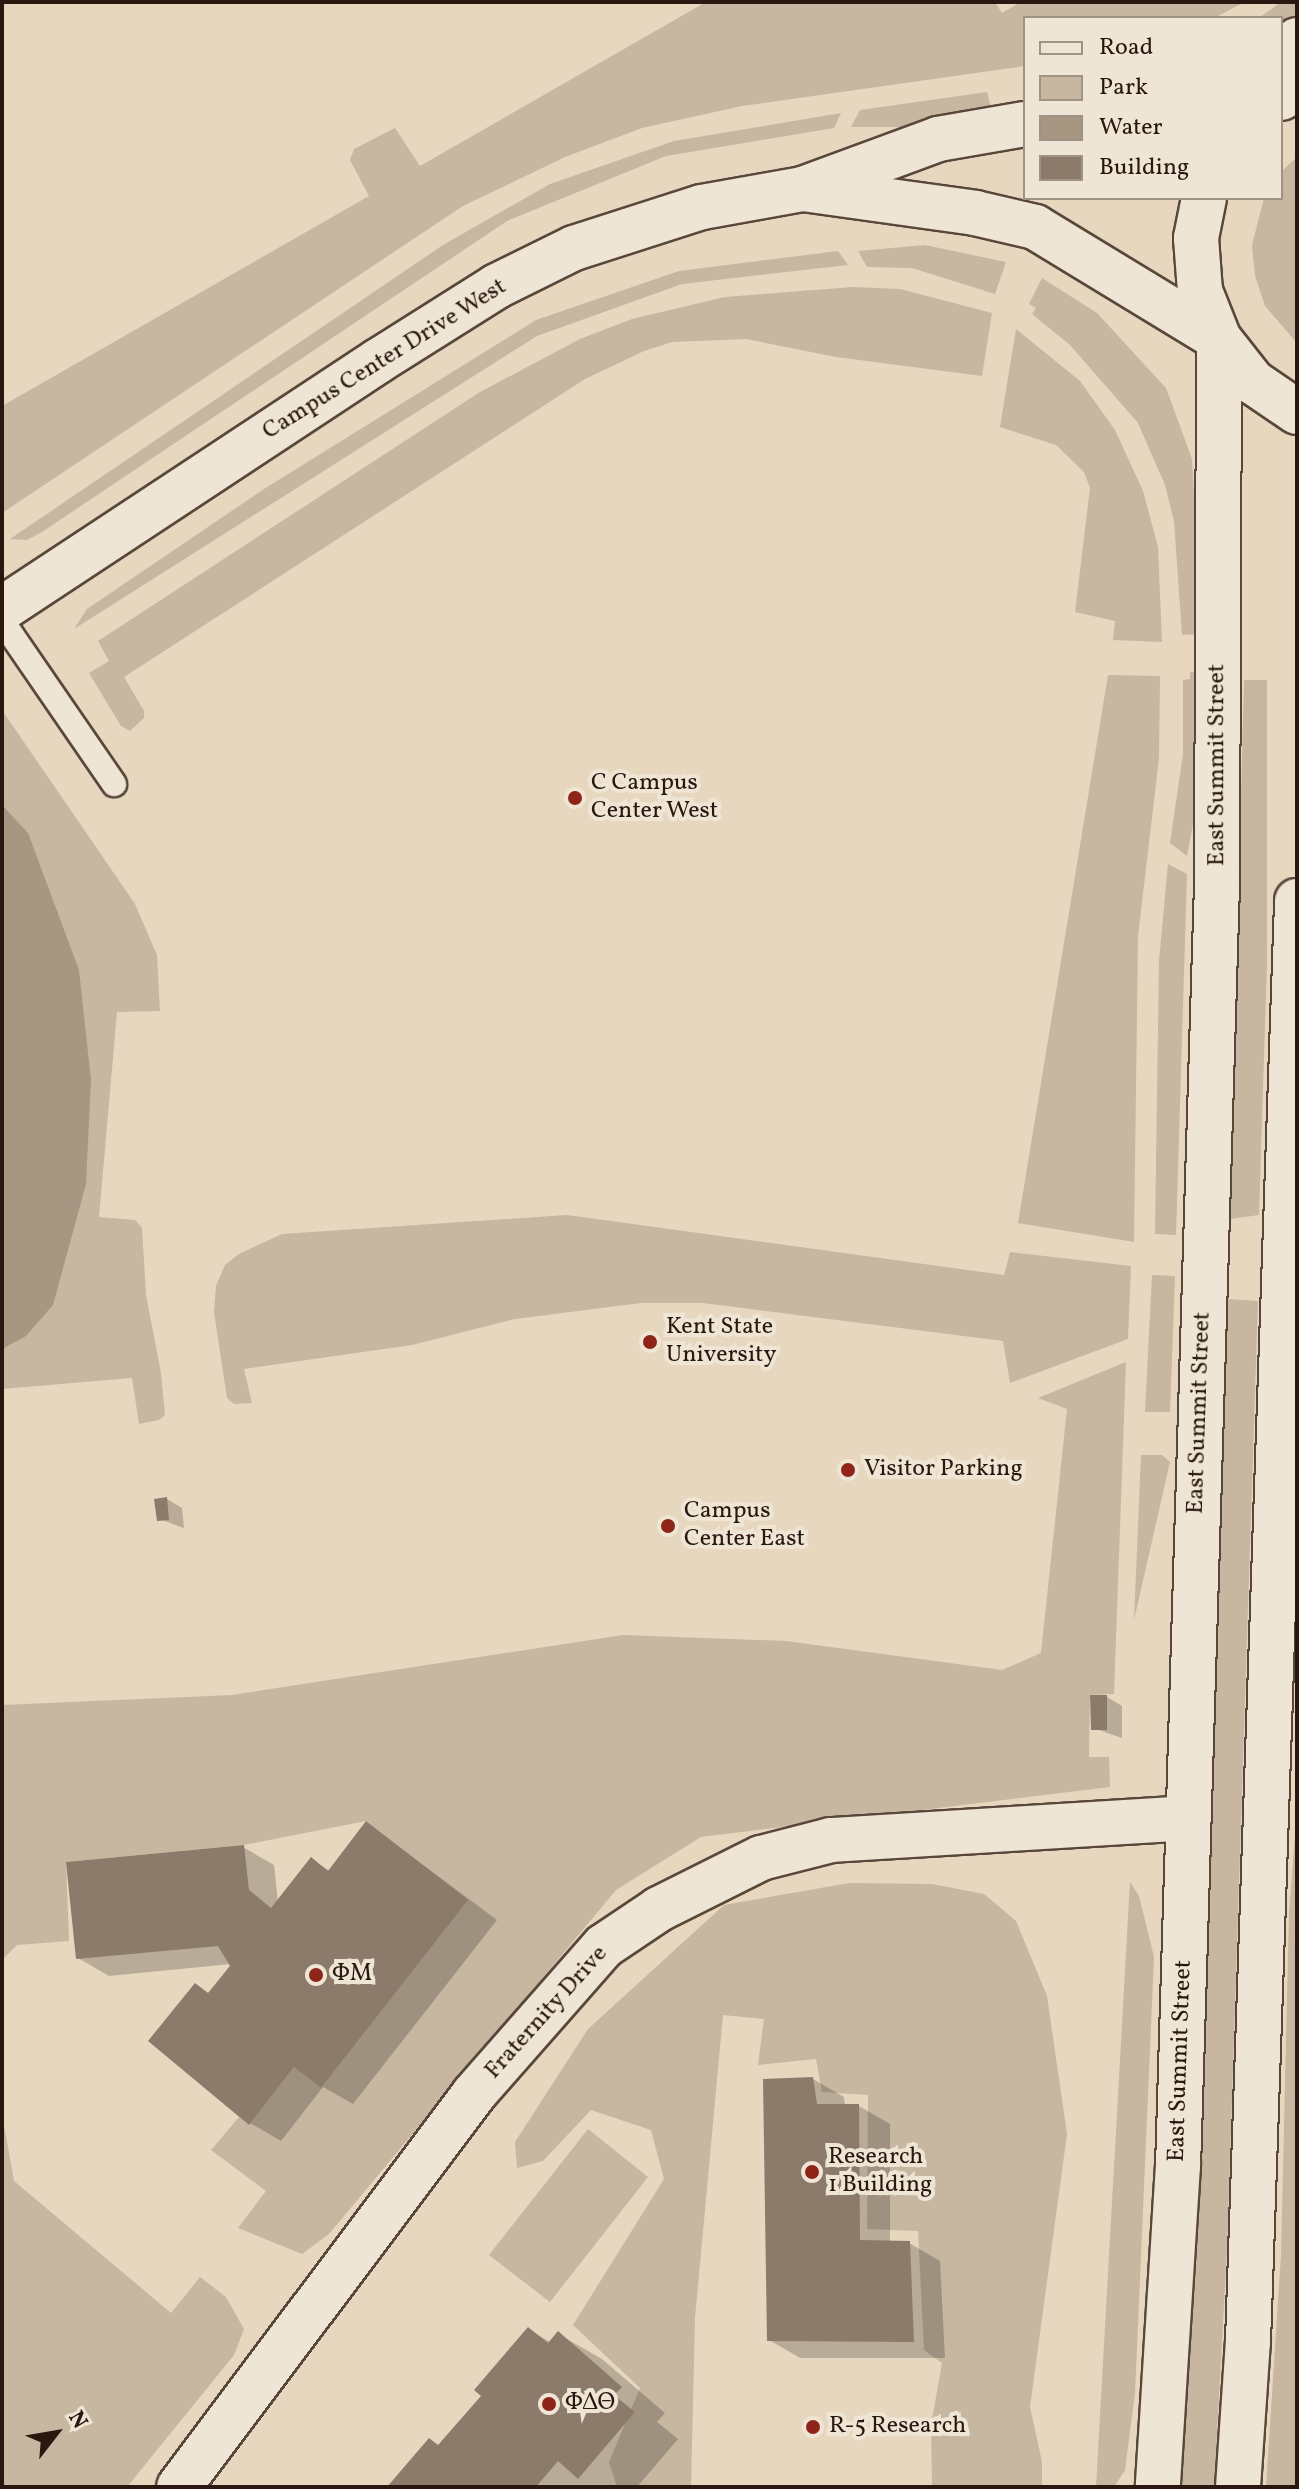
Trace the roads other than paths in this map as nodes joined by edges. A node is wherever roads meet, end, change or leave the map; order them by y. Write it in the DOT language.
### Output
graph roads {
  1 [pos="1023,124"];
  2 [pos="803,189"];
  3 [pos="1204,200"];
  4 [pos="1219,339"];
  5 [pos="1297,412"];
  6 [pos="2,609"];
  7 [pos="2,621"];
  8 [pos="114,784"];
  9 [pos="1297,901"];
  10 [pos="1188,1818"];
  11 [pos="179,2487"];
  12 [pos="1158,2487"];
  13 [pos="1238,2487"];
  1 -- 2 [label="main road"];
  2 -- 4 [label="main road"];
  2 -- 6 [label="main road, Campus Center Drive West"];
  3 -- 4 [label="main road"];
  4 -- 5 [label="main road"];
  4 -- 10 [label="main road, East Summit Street"];
  7 -- 8 [label="lane"];
  9 -- 13 [label="main road"];
  10 -- 11 [label="main road, Fraternity Drive"];
  10 -- 12 [label="main road, East Summit Street"];
}
